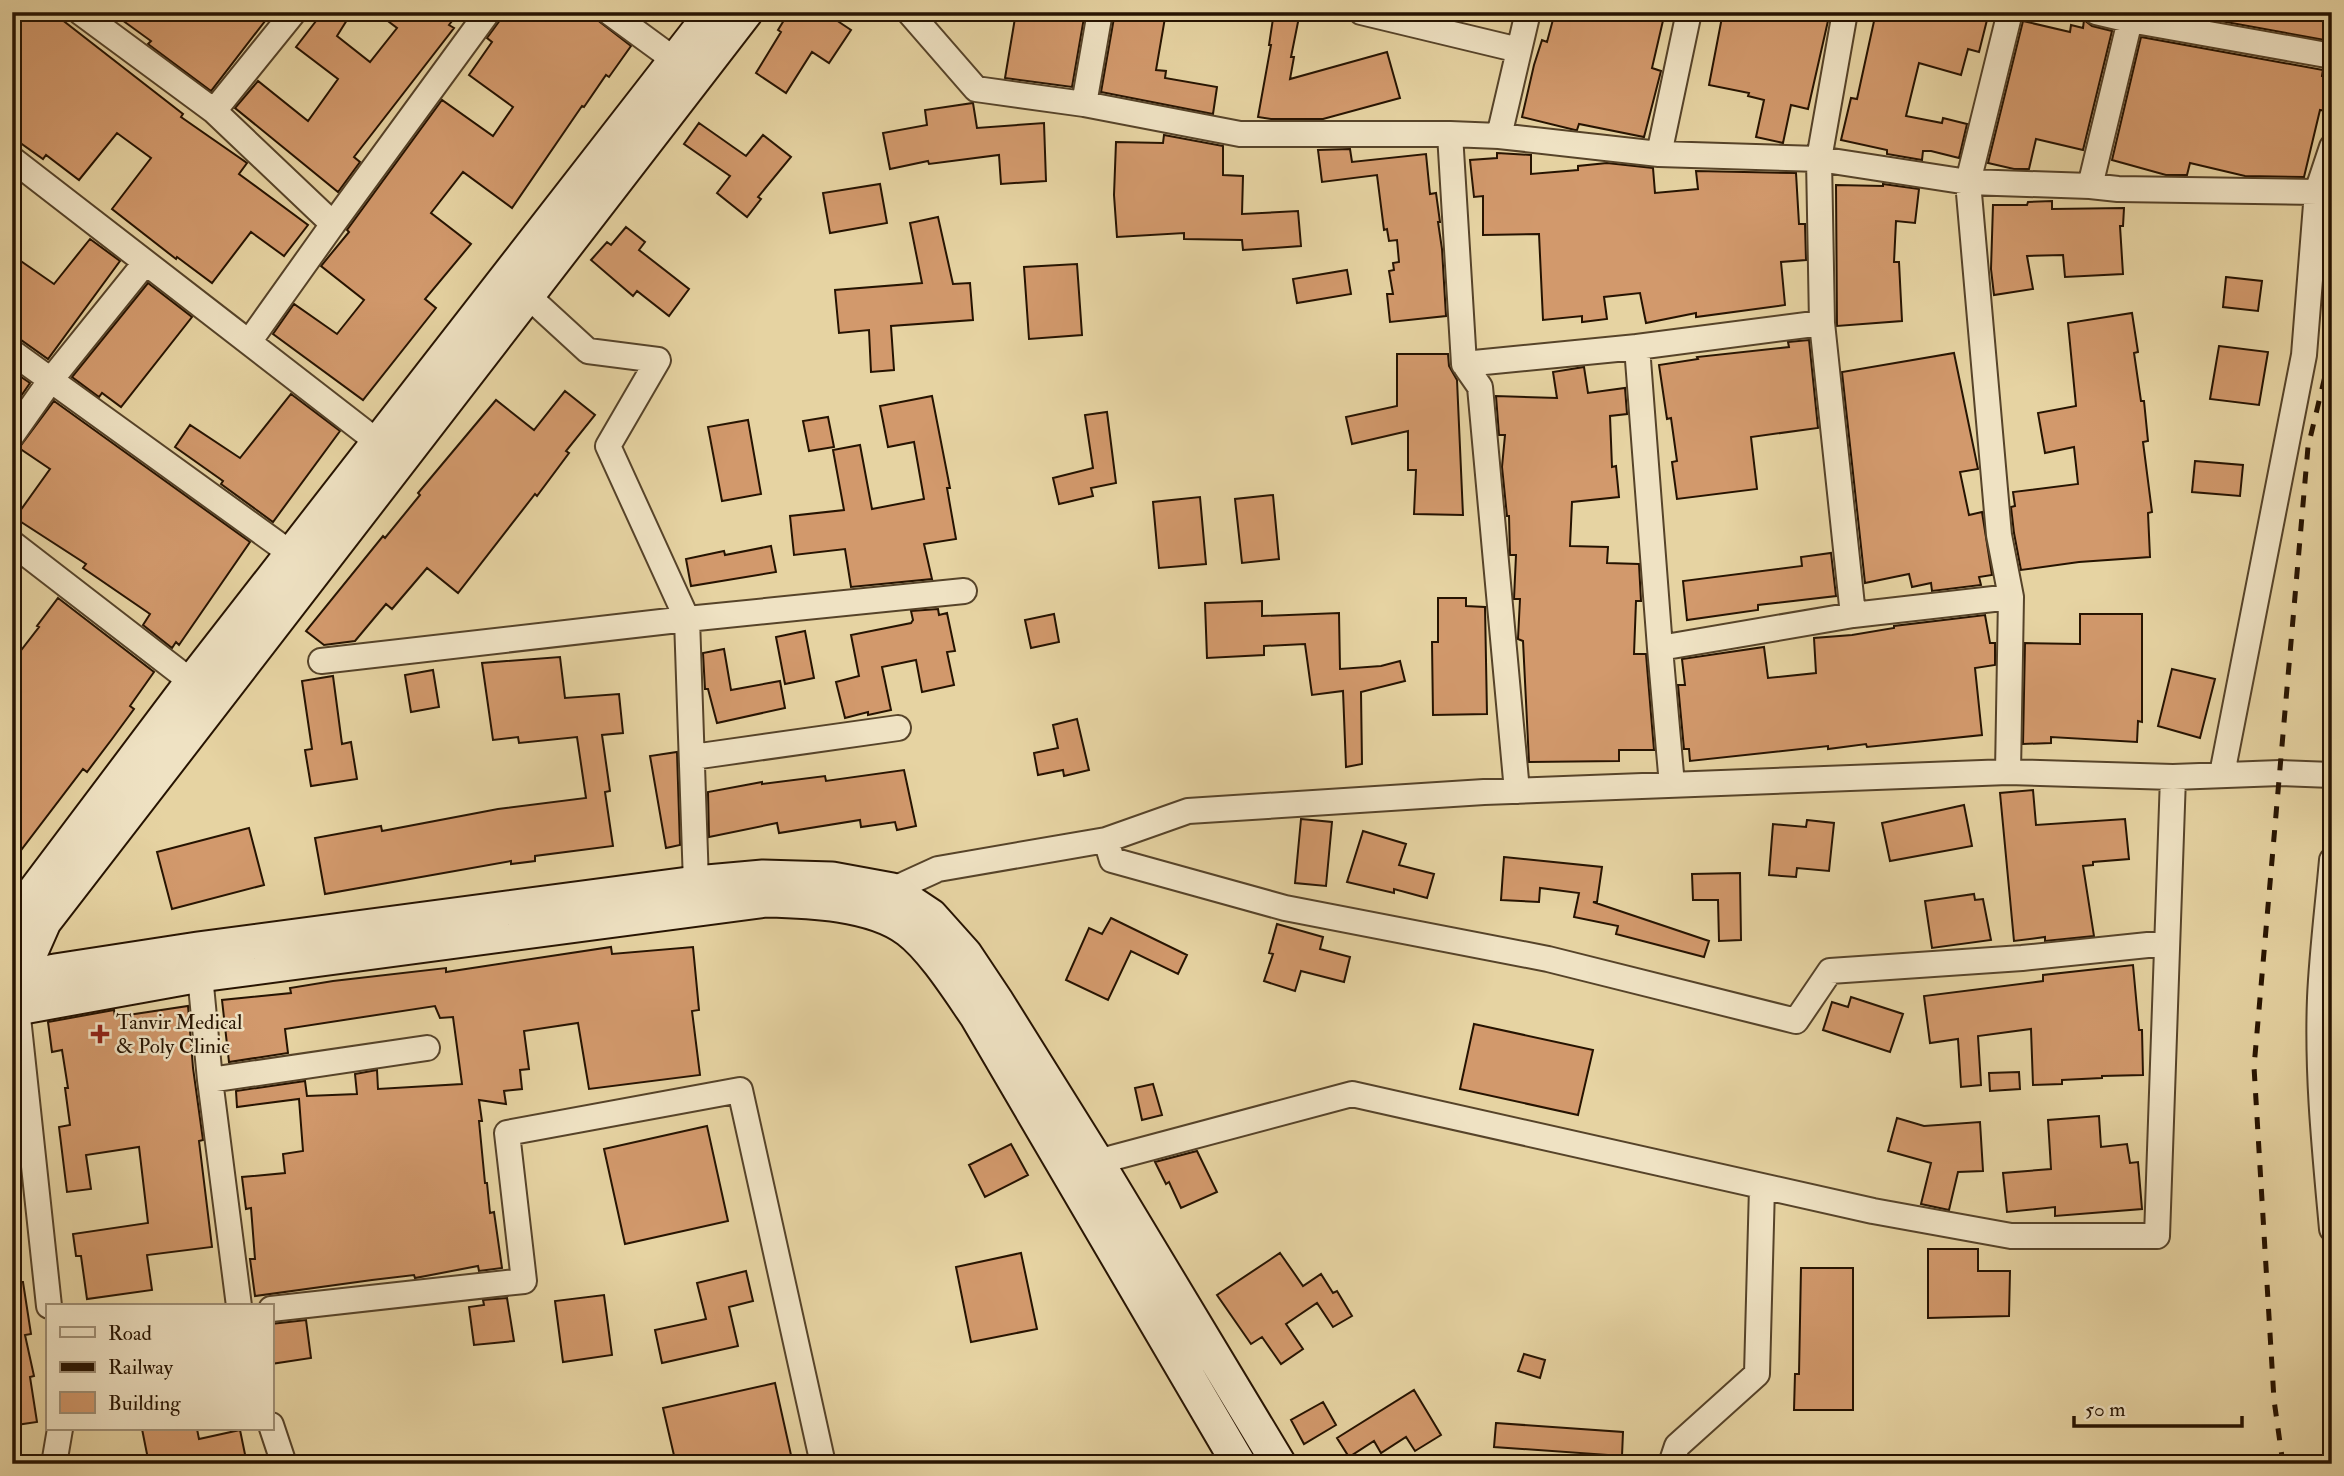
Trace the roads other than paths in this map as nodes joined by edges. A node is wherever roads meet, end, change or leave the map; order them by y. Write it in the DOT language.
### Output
graph roads {
  1 [pos="80,12"];
  2 [pos="294,12"];
  3 [pos="488,12"];
  4 [pos="609,12"];
  5 [pos="713,12"];
  6 [pos="746,12"];
  7 [pos="909,12"];
  8 [pos="1100,12"];
  9 [pos="1361,12"];
  10 [pos="1528,12"];
  11 [pos="1689,12"];
  12 [pos="1845,12"];
  13 [pos="2010,12"];
  14 [pos="2096,12"];
  15 [pos="2131,16"];
  16 [pos="1519,50"];
  17 [pos="2332,55"];
  18 [pos="676,61"];
  19 [pos="1084,104"];
  20 [pos="214,111"];
  21 [pos="1450,134"];
  22 [pos="1499,136"];
  23 [pos="2332,147"];
  24 [pos="1659,154"];
  25 [pos="12,159"];
  26 [pos="1819,159"];
  27 [pos="1968,182"];
  28 [pos="2091,186"];
  29 [pos="2317,192"];
  30 [pos="333,224"];
  31 [pos="145,262"];
  32 [pos="528,296"];
  33 [pos="1822,323"];
  34 [pos="249,342"];
  35 [pos="1637,348"];
  36 [pos="12,352"];
  37 [pos="1464,364"];
  38 [pos="50,381"];
  39 [pos="12,435"];
  40 [pos="379,443"];
  41 [pos="12,543"];
  42 [pos="293,555"];
  43 [pos="964,592"];
  44 [pos="2011,597"];
  45 [pos="1853,615"];
  46 [pos="687,619"];
  47 [pos="1660,648"];
  48 [pos="321,661"];
  49 [pos="192,682"];
  50 [pos="898,728"];
  51 [pos="693,757"];
  52 [pos="2008,772"];
  53 [pos="2222,774"];
  54 [pos="2332,775"];
  55 [pos="2173,777"];
  56 [pos="1672,785"];
  57 [pos="1517,791"];
  58 [pos="1106,840"];
  59 [pos="2332,860"];
  60 [pos="696,883"];
  61 [pos="883,902"];
  62 [pos="12,920"];
  63 [pos="2167,943"];
  64 [pos="2329,944"];
  65 [pos="200,975"];
  66 [pos="15,995"];
  67 [pos="427,1048"];
  68 [pos="210,1080"];
  69 [pos="1097,1162"];
  70 [pos="1762,1187"];
  71 [pos="2332,1228"];
  72 [pos="49,1304"];
  73 [pos="239,1304"];
  74 [pos="273,1309"];
  75 [pos="60,1430"];
  76 [pos="273,1430"];
  77 [pos="54,1464"];
  78 [pos="284,1464"];
  79 [pos="823,1464"];
  80 [pos="1239,1464"];
  81 [pos="1279,1464"];
  82 [pos="1671,1464"];
  1 -- 20 [label="street"];
  2 -- 20 [label="street"];
  3 -- 30 [label="street"];
  4 -- 18 [label="street"];
  5 -- 18 [label="main road"];
  6 -- 32 [label="main road"];
  7 -- 19 [label="street"];
  8 -- 19 [label="street"];
  9 -- 16 [label="street"];
  10 -- 16 [label="street"];
  11 -- 24 [label="street"];
  12 -- 26 [label="street"];
  13 -- 27 [label="street"];
  14 -- 15 [label="street"];
  15 -- 17 [label="street"];
  15 -- 28 [label="street"];
  16 -- 22 [label="street"];
  18 -- 40 [label="main road"];
  19 -- 21 [label="street"];
  20 -- 30 [label="street"];
  21 -- 22 [label="street"];
  21 -- 37 [label="street"];
  22 -- 24 [label="street"];
  23 -- 29 [label="street"];
  24 -- 26 [label="street"];
  25 -- 31 [label="street"];
  26 -- 27 [label="street"];
  26 -- 33 [label="street"];
  27 -- 28 [label="street"];
  27 -- 44 [label="street"];
  28 -- 29 [label="street"];
  29 -- 53 [label="street"];
  30 -- 34 [label="street"];
  31 -- 34 [label="street"];
  31 -- 38 [label="street"];
  32 -- 46 [label="street"];
  32 -- 66 [label="main road"];
  33 -- 35 [label="street"];
  33 -- 45 [label="street"];
  34 -- 40 [label="street"];
  35 -- 37 [label="street"];
  35 -- 47 [label="street"];
  36 -- 38 [label="street"];
  37 -- 57 [label="street"];
  38 -- 39 [label="street"];
  38 -- 42 [label="street"];
  40 -- 42 [label="main road"];
  41 -- 49 [label="street"];
  42 -- 49 [label="main road"];
  43 -- 46 [label="street"];
  44 -- 45 [label="street"];
  44 -- 52 [label="street"];
  45 -- 47 [label="street"];
  46 -- 48 [label="street"];
  46 -- 51 [label="street"];
  47 -- 56 [label="street"];
  49 -- 62 [label="main road"];
  50 -- 51 [label="street"];
  51 -- 60 [label="street"];
  52 -- 55 [label="street"];
  52 -- 56 [label="street"];
  53 -- 54 [label="street"];
  53 -- 55 [label="street"];
  55 -- 63 [label="street"];
  56 -- 57 [label="street"];
  57 -- 58 [label="street"];
  58 -- 61 [label="street"];
  58 -- 63 [label="street"];
  59 -- 64 [label="street"];
  60 -- 61 [label="main road"];
  60 -- 66 [label="main road"];
  61 -- 65 [label="main road"];
  61 -- 69 [label="main road"];
  61 -- 80 [label="main road"];
  63 -- 70 [label="street"];
  64 -- 71 [label="street"];
  65 -- 66 [label="main road"];
  65 -- 68 [label="street"];
  66 -- 72 [label="street"];
  67 -- 68 [label="street"];
  68 -- 73 [label="street"];
  69 -- 70 [label="street"];
  69 -- 81 [label="main road"];
  70 -- 82 [label="street"];
  74 -- 79 [label="street"];
  75 -- 77 [label="street"];
  76 -- 78 [label="street"];
}
